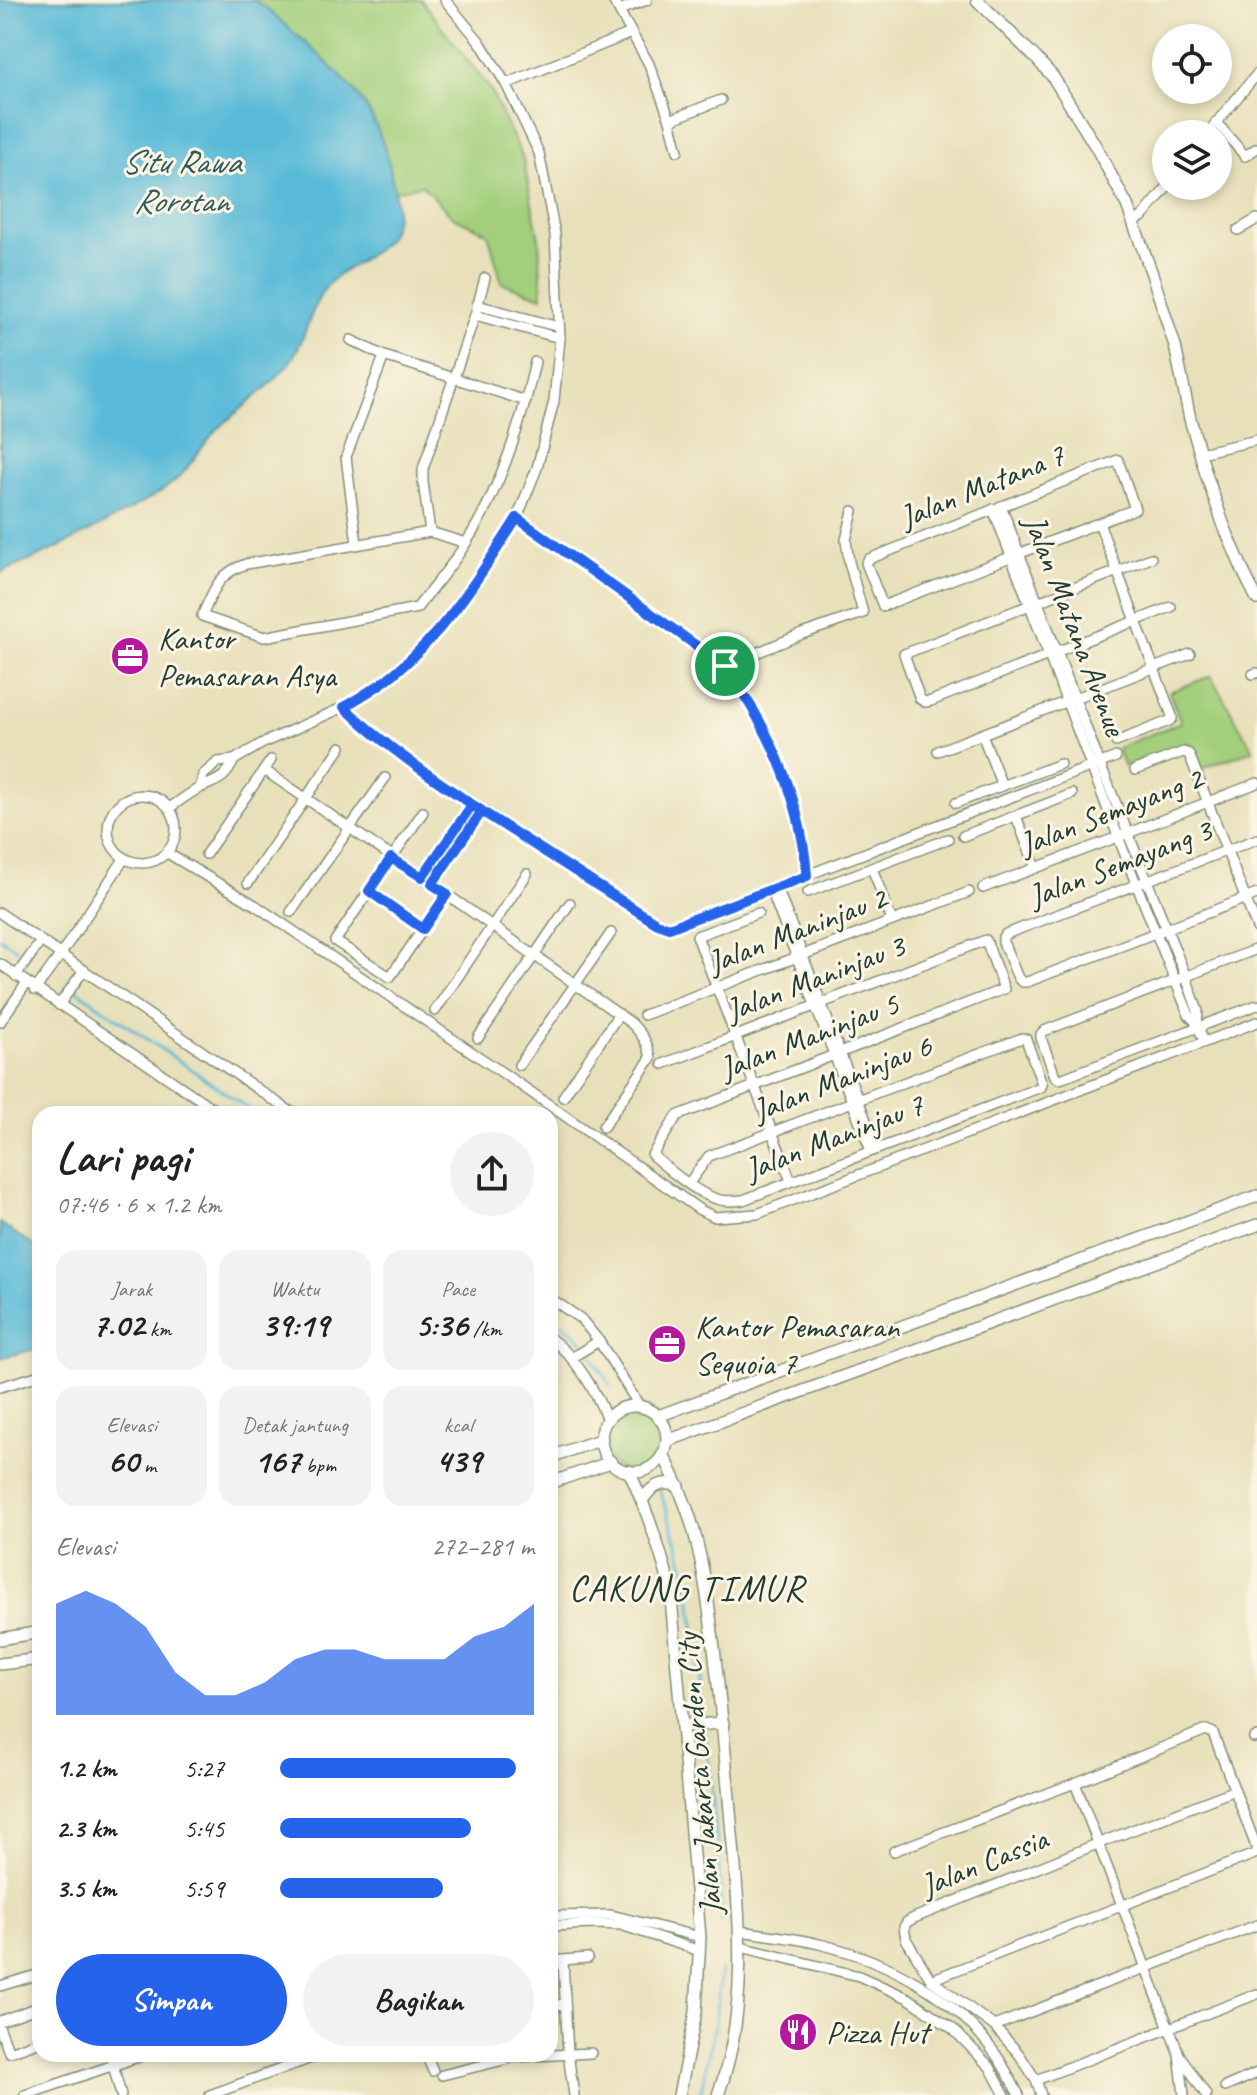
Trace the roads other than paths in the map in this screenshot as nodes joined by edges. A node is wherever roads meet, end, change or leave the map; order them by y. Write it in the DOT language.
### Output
graph roads {
  1 [pos="445,0"];
  2 [pos="613,0"];
  3 [pos="647,0"];
  4 [pos="977,0"];
  5 [pos="619,10"];
  6 [pos="631,33"];
  7 [pos="1257,74"];
  8 [pos="506,84"];
  9 [pos="721,100"];
  10 [pos="670,120"];
  11 [pos="1218,120"];
  12 [pos="1232,141"];
  13 [pos="1257,148"];
  14 [pos="678,151"];
  15 [pos="1155,200"];
  16 [pos="1137,219"];
  17 [pos="1257,219"];
  18 [pos="1238,230"];
  19 [pos="485,278"];
  20 [pos="476,310"];
  21 [pos="559,327"];
  22 [pos="560,338"];
  23 [pos="351,340"];
  24 [pos="384,356"];
  25 [pos="535,362"];
  26 [pos="454,378"];
  27 [pos="526,401"];
  28 [pos="1257,440"];
  29 [pos="1207,451"];
  30 [pos="997,507"];
  31 [pos="853,511"];
  32 [pos="517,518"];
  33 [pos="1099,523"];
  34 [pos="430,532"];
  35 [pos="466,543"];
  36 [pos="357,544"];
  37 [pos="1016,556"];
  38 [pos="1151,558"];
  39 [pos="1118,571"];
  40 [pos="1257,599"];
  41 [pos="1034,604"];
  42 [pos="1171,607"];
  43 [pos="1136,620"];
  44 [pos="1053,653"];
  45 [pos="1190,654"];
  46 [pos="725,666"];
  47 [pos="1154,668"];
  48 [pos="1071,700"];
  49 [pos="344,707"];
  50 [pos="982,734"];
  51 [pos="1116,742"];
  52 [pos="341,747"];
  53 [pos="938,751"];
  54 [pos="1116,757"];
  55 [pos="271,760"];
  56 [pos="1060,764"];
  57 [pos="1096,765"];
  58 [pos="264,770"];
  59 [pos="1135,770"];
  60 [pos="385,778"];
  61 [pos="1257,783"];
  62 [pos="1002,786"];
  63 [pos="1072,794"];
  64 [pos="306,799"];
  65 [pos="1209,802"];
  66 [pos="956,803"];
  67 [pos="472,805"];
  68 [pos="169,808"];
  69 [pos="482,811"];
  70 [pos="423,812"];
  71 [pos="1016,816"];
  72 [pos="349,829"];
  73 [pos="1123,835"];
  74 [pos="963,836"];
  75 [pos="948,839"];
  76 [pos="1257,839"];
  77 [pos="1227,850"];
  78 [pos="167,853"];
  79 [pos="206,854"];
  80 [pos="391,858"];
  81 [pos="124,859"];
  82 [pos="872,868"];
  83 [pos="1036,868"];
  84 [pos="527,874"];
  85 [pos="807,876"];
  86 [pos="422,877"];
  87 [pos="248,883"];
  88 [pos="432,884"];
  89 [pos="1142,884"];
  90 [pos="983,888"];
  91 [pos="774,889"];
  92 [pos="369,891"];
  93 [pos="808,892"];
  94 [pos="969,892"];
  95 [pos="447,894"];
  96 [pos="1257,894"];
  97 [pos="1246,898"];
  98 [pos="570,903"];
  99 [pos="291,912"];
  100 [pos="0,913"];
  101 [pos="758,913"];
  102 [pos="892,921"];
  103 [pos="492,926"];
  104 [pos="1257,928"];
  105 [pos="423,929"];
  106 [pos="1167,929"];
  107 [pos="611,933"];
  108 [pos="1156,934"];
  109 [pos="986,940"];
  110 [pos="41,941"];
  111 [pos="1257,949"];
  112 [pos="61,954"];
  113 [pos="534,955"];
  114 [pos="800,956"];
  115 [pos="0,964"];
  116 [pos="84,970"];
  117 [pos="16,976"];
  118 [pos="1186,977"];
  119 [pos="1175,981"];
  120 [pos="576,984"];
  121 [pos="31,987"];
  122 [pos="717,988"];
  123 [pos="59,1005"];
  124 [pos="818,1005"];
  125 [pos="1257,1005"];
  126 [pos="435,1011"];
  127 [pos="619,1014"];
  128 [pos="644,1015"];
  129 [pos="0,1022"];
  130 [pos="1257,1022"];
  131 [pos="1198,1025"];
  132 [pos="735,1036"];
  133 [pos="478,1038"];
  134 [pos="1204,1042"];
  135 [pos="837,1053"];
  136 [pos="663,1064"];
  137 [pos="519,1065"];
  138 [pos="754,1084"];
  139 [pos="1042,1086"];
  140 [pos="563,1097"];
  141 [pos="855,1101"];
  142 [pos="209,1106"];
  143 [pos="282,1106"];
  144 [pos="550,1106"];
  145 [pos="558,1112"];
  146 [pos="603,1127"];
  147 [pos="773,1133"];
  148 [pos="874,1150"];
  149 [pos="652,1155"];
  150 [pos="791,1181"];
  151 [pos="689,1183"];
  152 [pos="1257,1196"];
  153 [pos="1257,1225"];
  154 [pos="558,1303"];
  155 [pos="599,1341"];
  156 [pos="558,1346"];
  157 [pos="571,1358"];
  158 [pos="32,1377"];
  159 [pos="0,1387"];
  160 [pos="640,1407"];
  161 [pos="658,1416"];
  162 [pos="607,1420"];
  163 [pos="602,1439"];
  164 [pos="667,1441"];
  165 [pos="583,1446"];
  166 [pos="558,1454"];
  167 [pos="663,1454"];
  168 [pos="611,1462"];
  169 [pos="592,1468"];
  170 [pos="629,1471"];
  171 [pos="558,1480"];
  172 [pos="679,1486"];
  173 [pos="642,1501"];
  174 [pos="32,1633"];
  175 [pos="0,1639"];
  176 [pos="32,1660"];
  177 [pos="0,1664"];
  178 [pos="718,1723"];
  179 [pos="687,1726"];
  180 [pos="1075,1783"];
  181 [pos="1235,1790"];
  182 [pos="1097,1844"];
  183 [pos="894,1851"];
  184 [pos="1257,1851"];
  185 [pos="1121,1906"];
  186 [pos="558,1916"];
  187 [pos="1257,1925"];
  188 [pos="558,1926"];
  189 [pos="740,1931"];
  190 [pos="700,1937"];
  191 [pos="741,1947"];
  192 [pos="700,1951"];
  193 [pos="588,1958"];
  194 [pos="558,1961"];
  195 [pos="563,1961"];
  196 [pos="1146,1967"];
  197 [pos="32,1976"];
  198 [pos="931,1980"];
  199 [pos="0,1986"];
  200 [pos="1257,1994"];
  201 [pos="565,2004"];
  202 [pos="558,2005"];
  203 [pos="32,2009"];
  204 [pos="0,2021"];
  205 [pos="994,2026"];
  206 [pos="1169,2028"];
  207 [pos="0,2029"];
  208 [pos="32,2044"];
  209 [pos="591,2053"];
  210 [pos="568,2054"];
  211 [pos="1179,2054"];
  212 [pos="558,2055"];
  213 [pos="112,2062"];
  214 [pos="122,2062"];
  215 [pos="300,2062"];
  216 [pos="431,2062"];
  217 [pos="492,2062"];
  218 [pos="113,2065"];
  219 [pos="1257,2073"];
  220 [pos="1036,2080"];
  221 [pos="1225,2087"];
  222 [pos="25,2095"];
  223 [pos="121,2095"];
  224 [pos="210,2095"];
  225 [pos="574,2095"];
  226 [pos="679,2095"];
  227 [pos="718,2095"];
  228 [pos="1005,2095"];
  229 [pos="1019,2095"];
  230 [pos="1041,2095"];
  231 [pos="1184,2095"];
  232 [pos="1206,2095"];
  1 -- 8 [label="street"];
  2 -- 5 [label="street"];
  3 -- 5 [label="street"];
  4 -- 16 [label="street"];
  5 -- 6 [label="street"];
  6 -- 8 [label="street"];
  6 -- 10 [label="street"];
  7 -- 11 [label="street"];
  8 -- 21 [label="street"];
  9 -- 10 [label="street"];
  10 -- 14 [label="street"];
  12 -- 13 [label="street"];
  15 -- 16 [label="street"];
  16 -- 29 [label="street"];
  17 -- 18 [label="street"];
  19 -- 20 [label="street"];
  20 -- 21 [label="street"];
  20 -- 22 [label="street"];
  20 -- 26 [label="street"];
  21 -- 22 [label="street"];
  22 -- 32 [label="street"];
  23 -- 24 [label="street"];
  24 -- 26 [label="street"];
  24 -- 36 [label="street"];
  25 -- 27 [label="street"];
  26 -- 27 [label="street"];
  26 -- 34 [label="street"];
  27 -- 35 [label="street"];
  28 -- 29 [label="street"];
  29 -- 40 [label="street"];
  30 -- 33 [label="street, Jalan Matana 7"];
  30 -- 37 [label="street, Jalan Matana Avenue"];
  30 -- 37 [label="street, Jalan Matana 7"];
  31 -- 46 [label="street"];
  32 -- 46 [label="street"];
  32 -- 49 [label="street"];
  33 -- 37 [label="street"];
  33 -- 39 [label="street"];
  34 -- 35 [label="street"];
  34 -- 36 [label="street"];
  35 -- 36 [label="street"];
  37 -- 41 [label="street, Jalan Matana Avenue"];
  38 -- 39 [label="street"];
  39 -- 41 [label="street"];
  39 -- 43 [label="street"];
  41 -- 44 [label="street, Jalan Matana Avenue"];
  41 -- 44 [label="street"];
  42 -- 43 [label="street"];
  43 -- 44 [label="street"];
  43 -- 47 [label="street"];
  44 -- 48 [label="street, Jalan Matana Avenue"];
  45 -- 47 [label="street"];
  46 -- 85 [label="street"];
  47 -- 48 [label="street"];
  47 -- 51 [label="street"];
  48 -- 50 [label="street"];
  48 -- 57 [label="street, Jalan Matana Avenue"];
  49 -- 67 [label="street"];
  49 -- 68 [label="street"];
  50 -- 53 [label="street"];
  50 -- 62 [label="street"];
  52 -- 64 [label="street"];
  54 -- 57 [label="street"];
  55 -- 58 [label="street"];
  56 -- 62 [label="street"];
  57 -- 73 [label="street, Jalan Matana Avenue"];
  57 -- 85 [label="street"];
  58 -- 64 [label="street"];
  58 -- 79 [label="street"];
  59 -- 65 [label="street"];
  60 -- 72 [label="street"];
  61 -- 65 [label="street, Jalan Semayang 2"];
  62 -- 66 [label="street"];
  63 -- 71 [label="street"];
  64 -- 72 [label="street"];
  64 -- 87 [label="street"];
  65 -- 73 [label="street, Jalan Semayang 2"];
  65 -- 77 [label="street"];
  67 -- 69 [label="street"];
  67 -- 86 [label="street"];
  68 -- 78 [label="street"];
  68 -- 81 [label="street"];
  69 -- 88 [label="street"];
  69 -- 91 [label="street"];
  70 -- 80 [label="street"];
  71 -- 74 [label="street"];
  71 -- 83 [label="street"];
  72 -- 80 [label="street"];
  72 -- 99 [label="street"];
  73 -- 83 [label="street, Jalan Semayang 2"];
  73 -- 89 [label="street, Jalan Matana Avenue"];
  75 -- 82 [label="street"];
  76 -- 77 [label="street, Jalan Semayang 3"];
  77 -- 89 [label="street, Jalan Semayang 3"];
  77 -- 97 [label="street"];
  78 -- 81 [label="street"];
  78 -- 144 [label="street"];
  80 -- 86 [label="street"];
  80 -- 92 [label="street"];
  81 -- 112 [label="street"];
  82 -- 93 [label="street"];
  82 -- 102 [label="street"];
  83 -- 90 [label="street, Jalan Semayang 2"];
  84 -- 103 [label="street"];
  85 -- 91 [label="street"];
  86 -- 88 [label="street"];
  88 -- 95 [label="street"];
  89 -- 106 [label="street"];
  89 -- 108 [label="street"];
  89 -- 108 [label="street, Jalan Semayang 3"];
  91 -- 114 [label="street"];
  92 -- 105 [label="street"];
  92 -- 105 [label="street"];
  94 -- 102 [label="street, Jalan Maninjau 2"];
  95 -- 103 [label="street"];
  95 -- 105 [label="street"];
  96 -- 97 [label="street"];
  97 -- 104 [label="street"];
  97 -- 106 [label="street"];
  98 -- 113 [label="street"];
  100 -- 110 [label="street"];
  101 -- 122 [label="street"];
  102 -- 114 [label="street, Jalan Maninjau 2"];
  103 -- 113 [label="street"];
  103 -- 126 [label="street"];
  106 -- 108 [label="street"];
  106 -- 118 [label="street"];
  107 -- 120 [label="street"];
  108 -- 119 [label="street"];
  109 -- 124 [label="street, Jalan Maninjau 3"];
  109 -- 135 [label="street, Jalan Maninjau 5"];
  110 -- 112 [label="street"];
  110 -- 117 [label="street"];
  111 -- 118 [label="street"];
  112 -- 116 [label="street"];
  112 -- 121 [label="street"];
  113 -- 120 [label="street"];
  113 -- 133 [label="street"];
  114 -- 122 [label="street, Jalan Maninjau 2"];
  114 -- 124 [label="street"];
  115 -- 117 [label="street"];
  116 -- 123 [label="street"];
  116 -- 143 [label="street"];
  117 -- 121 [label="street"];
  118 -- 119 [label="street"];
  118 -- 131 [label="street"];
  119 -- 131 [label="street"];
  119 -- 131 [label="street"];
  120 -- 127 [label="street"];
  120 -- 137 [label="street"];
  121 -- 123 [label="street"];
  121 -- 129 [label="street"];
  122 -- 128 [label="street, Jalan Maninjau 2"];
  122 -- 132 [label="street"];
  123 -- 142 [label="street"];
  124 -- 132 [label="street, Jalan Maninjau 3"];
  124 -- 135 [label="street"];
  125 -- 131 [label="street"];
  127 -- 140 [label="street"];
  127 -- 146 [label="street"];
  130 -- 134 [label="street"];
  131 -- 134 [label="street"];
  132 -- 136 [label="street, Jalan Maninjau 3"];
  132 -- 138 [label="street"];
  134 -- 145 [label="street"];
  135 -- 138 [label="street, Jalan Maninjau 5"];
  135 -- 141 [label="street"];
  138 -- 147 [label="street"];
  138 -- 149 [label="street, Jalan Maninjau 5"];
  139 -- 141 [label="street, Jalan Maninjau 6"];
  139 -- 148 [label="street, Jalan Maninjau 7"];
  141 -- 147 [label="street, Jalan Maninjau 6"];
  141 -- 148 [label="street"];
  147 -- 150 [label="street"];
  147 -- 151 [label="street, Jalan Maninjau 6"];
  148 -- 150 [label="street, Jalan Maninjau 7"];
  149 -- 151 [label="street, Jalan Maninjau 7"];
  150 -- 151 [label="street, Jalan Maninjau 7"];
  152 -- 161 [label="street"];
  153 -- 164 [label="street"];
  154 -- 155 [label="street"];
  155 -- 157 [label="street"];
  155 -- 160 [label="street"];
  156 -- 157 [label="street"];
  157 -- 162 [label="street"];
  158 -- 159 [label="street"];
  160 -- 161 [label="street"];
  160 -- 162 [label="street"];
  161 -- 164 [label="street"];
  162 -- 163 [label="street"];
  163 -- 165 [label="street"];
  163 -- 168 [label="street"];
  164 -- 167 [label="street"];
  165 -- 166 [label="street"];
  165 -- 169 [label="street"];
  167 -- 170 [label="street"];
  167 -- 172 [label="street, Jalan Jakarta Garden City"];
  168 -- 169 [label="street"];
  168 -- 170 [label="street"];
  169 -- 171 [label="street"];
  170 -- 173 [label="street, Jalan Jakarta Garden City"];
  172 -- 173 [label="street"];
  172 -- 178 [label="street, Jalan Jakarta Garden City"];
  173 -- 179 [label="street, Jalan Jakarta Garden City"];
  174 -- 175 [label="street"];
  176 -- 177 [label="street"];
  178 -- 179 [label="street"];
  178 -- 189 [label="street, Jalan Jakarta Garden City"];
  179 -- 190 [label="street, Jalan Jakarta Garden City"];
  180 -- 181 [label="street, Jalan Cassia"];
  180 -- 182 [label="street, Jalan Cassia"];
  180 -- 183 [label="street, Jalan Cassia"];
  181 -- 182 [label="street, Jalan Cassia"];
  181 -- 184 [label="street, Jalan Cassia"];
  182 -- 185 [label="street, Jalan Cassia"];
  182 -- 198 [label="street, Jalan Cassia"];
  184 -- 185 [label="street, Jalan Cassia"];
  185 -- 196 [label="street, Jalan Cassia"];
  185 -- 198 [label="street, Jalan Cassia"];
  186 -- 190 [label="street"];
  187 -- 196 [label="street"];
  188 -- 192 [label="street"];
  189 -- 191 [label="street, Jalan Jakarta Garden City"];
  189 -- 229 [label="street"];
  190 -- 192 [label="street, Jalan Jakarta Garden City"];
  191 -- 227 [label="street, Jalan Jakarta Garden City"];
  191 -- 228 [label="street"];
  192 -- 226 [label="street, Jalan Jakarta Garden City"];
  193 -- 195 [label="street"];
  194 -- 195 [label="street"];
  195 -- 201 [label="street"];
  196 -- 205 [label="street"];
  196 -- 206 [label="street, Jalan Cassia"];
  197 -- 199 [label="street"];
  198 -- 205 [label="street, Jalan Cassia"];
  200 -- 206 [label="street"];
  201 -- 202 [label="street"];
  201 -- 210 [label="street"];
  203 -- 204 [label="street"];
  205 -- 220 [label="street, Jalan Cassia"];
  206 -- 211 [label="street, Jalan Cassia"];
  206 -- 220 [label="street"];
  207 -- 208 [label="street"];
  209 -- 210 [label="street"];
  210 -- 212 [label="street"];
  210 -- 225 [label="street"];
  211 -- 231 [label="street, Jalan Cassia"];
  211 -- 232 [label="street, Jalan Cassia"];
  213 -- 218 [label="street"];
  214 -- 218 [label="street"];
  215 -- 224 [label="street"];
  216 -- 217 [label="street"];
  218 -- 222 [label="street"];
  218 -- 223 [label="street"];
  219 -- 221 [label="street"];
  220 -- 230 [label="street, Jalan Cassia"];
}
